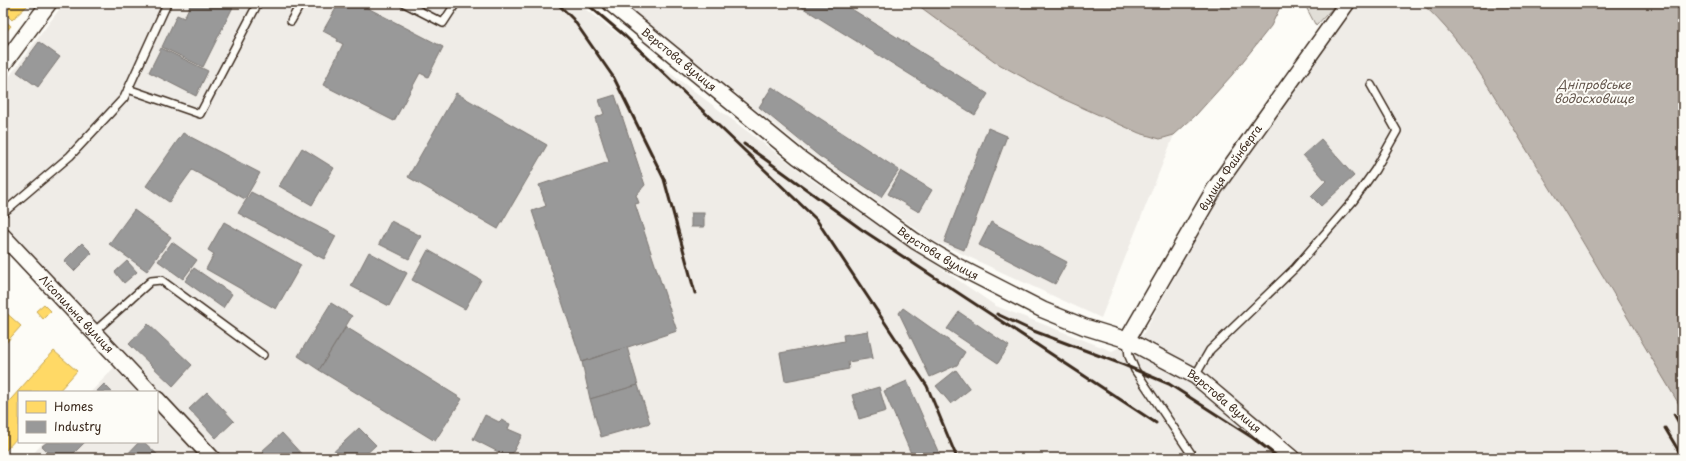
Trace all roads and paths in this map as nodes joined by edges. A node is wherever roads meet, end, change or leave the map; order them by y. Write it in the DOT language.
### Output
graph roads {
  1 [pos="49,3"];
  2 [pos="165,3"];
  3 [pos="258,3"];
  4 [pos="301,3"];
  5 [pos="404,3"];
  6 [pos="456,3"];
  7 [pos="610,3"];
  8 [pos="1346,3"];
  9 [pos="291,21"];
  10 [pos="3,65"];
  11 [pos="1371,85"];
  12 [pos="128,88"];
  13 [pos="3,213"];
  14 [pos="3,236"];
  15 [pos="94,332"];
  16 [pos="1127,340"];
  17 [pos="263,355"];
  18 [pos="1194,376"];
  19 [pos="149,391"];
  20 [pos="158,400"];
  21 [pos="212,458"];
  22 [pos="1194,458"];
  23 [pos="1292,458"];
  1 -- 10 [label="street"];
  2 -- 12 [label="lane"];
  3 -- 12 [label="lane"];
  4 -- 9 [label="lane"];
  5 -- 6 [label="lane"];
  7 -- 16 [label="street, Верстова вулиця"];
  8 -- 16 [label="street, вулиця Файнберга"];
  11 -- 18 [label="lane"];
  12 -- 13 [label="lane"];
  14 -- 15 [label="street, Лісопильна вулиця"];
  15 -- 17 [label="lane"];
  15 -- 19 [label="street, Лісопильна вулиця"];
  16 -- 18 [label="street, Верстова вулиця"];
  16 -- 22 [label="lane"];
  18 -- 23 [label="street, Верстова вулиця"];
  20 -- 21 [label="street"];
}
